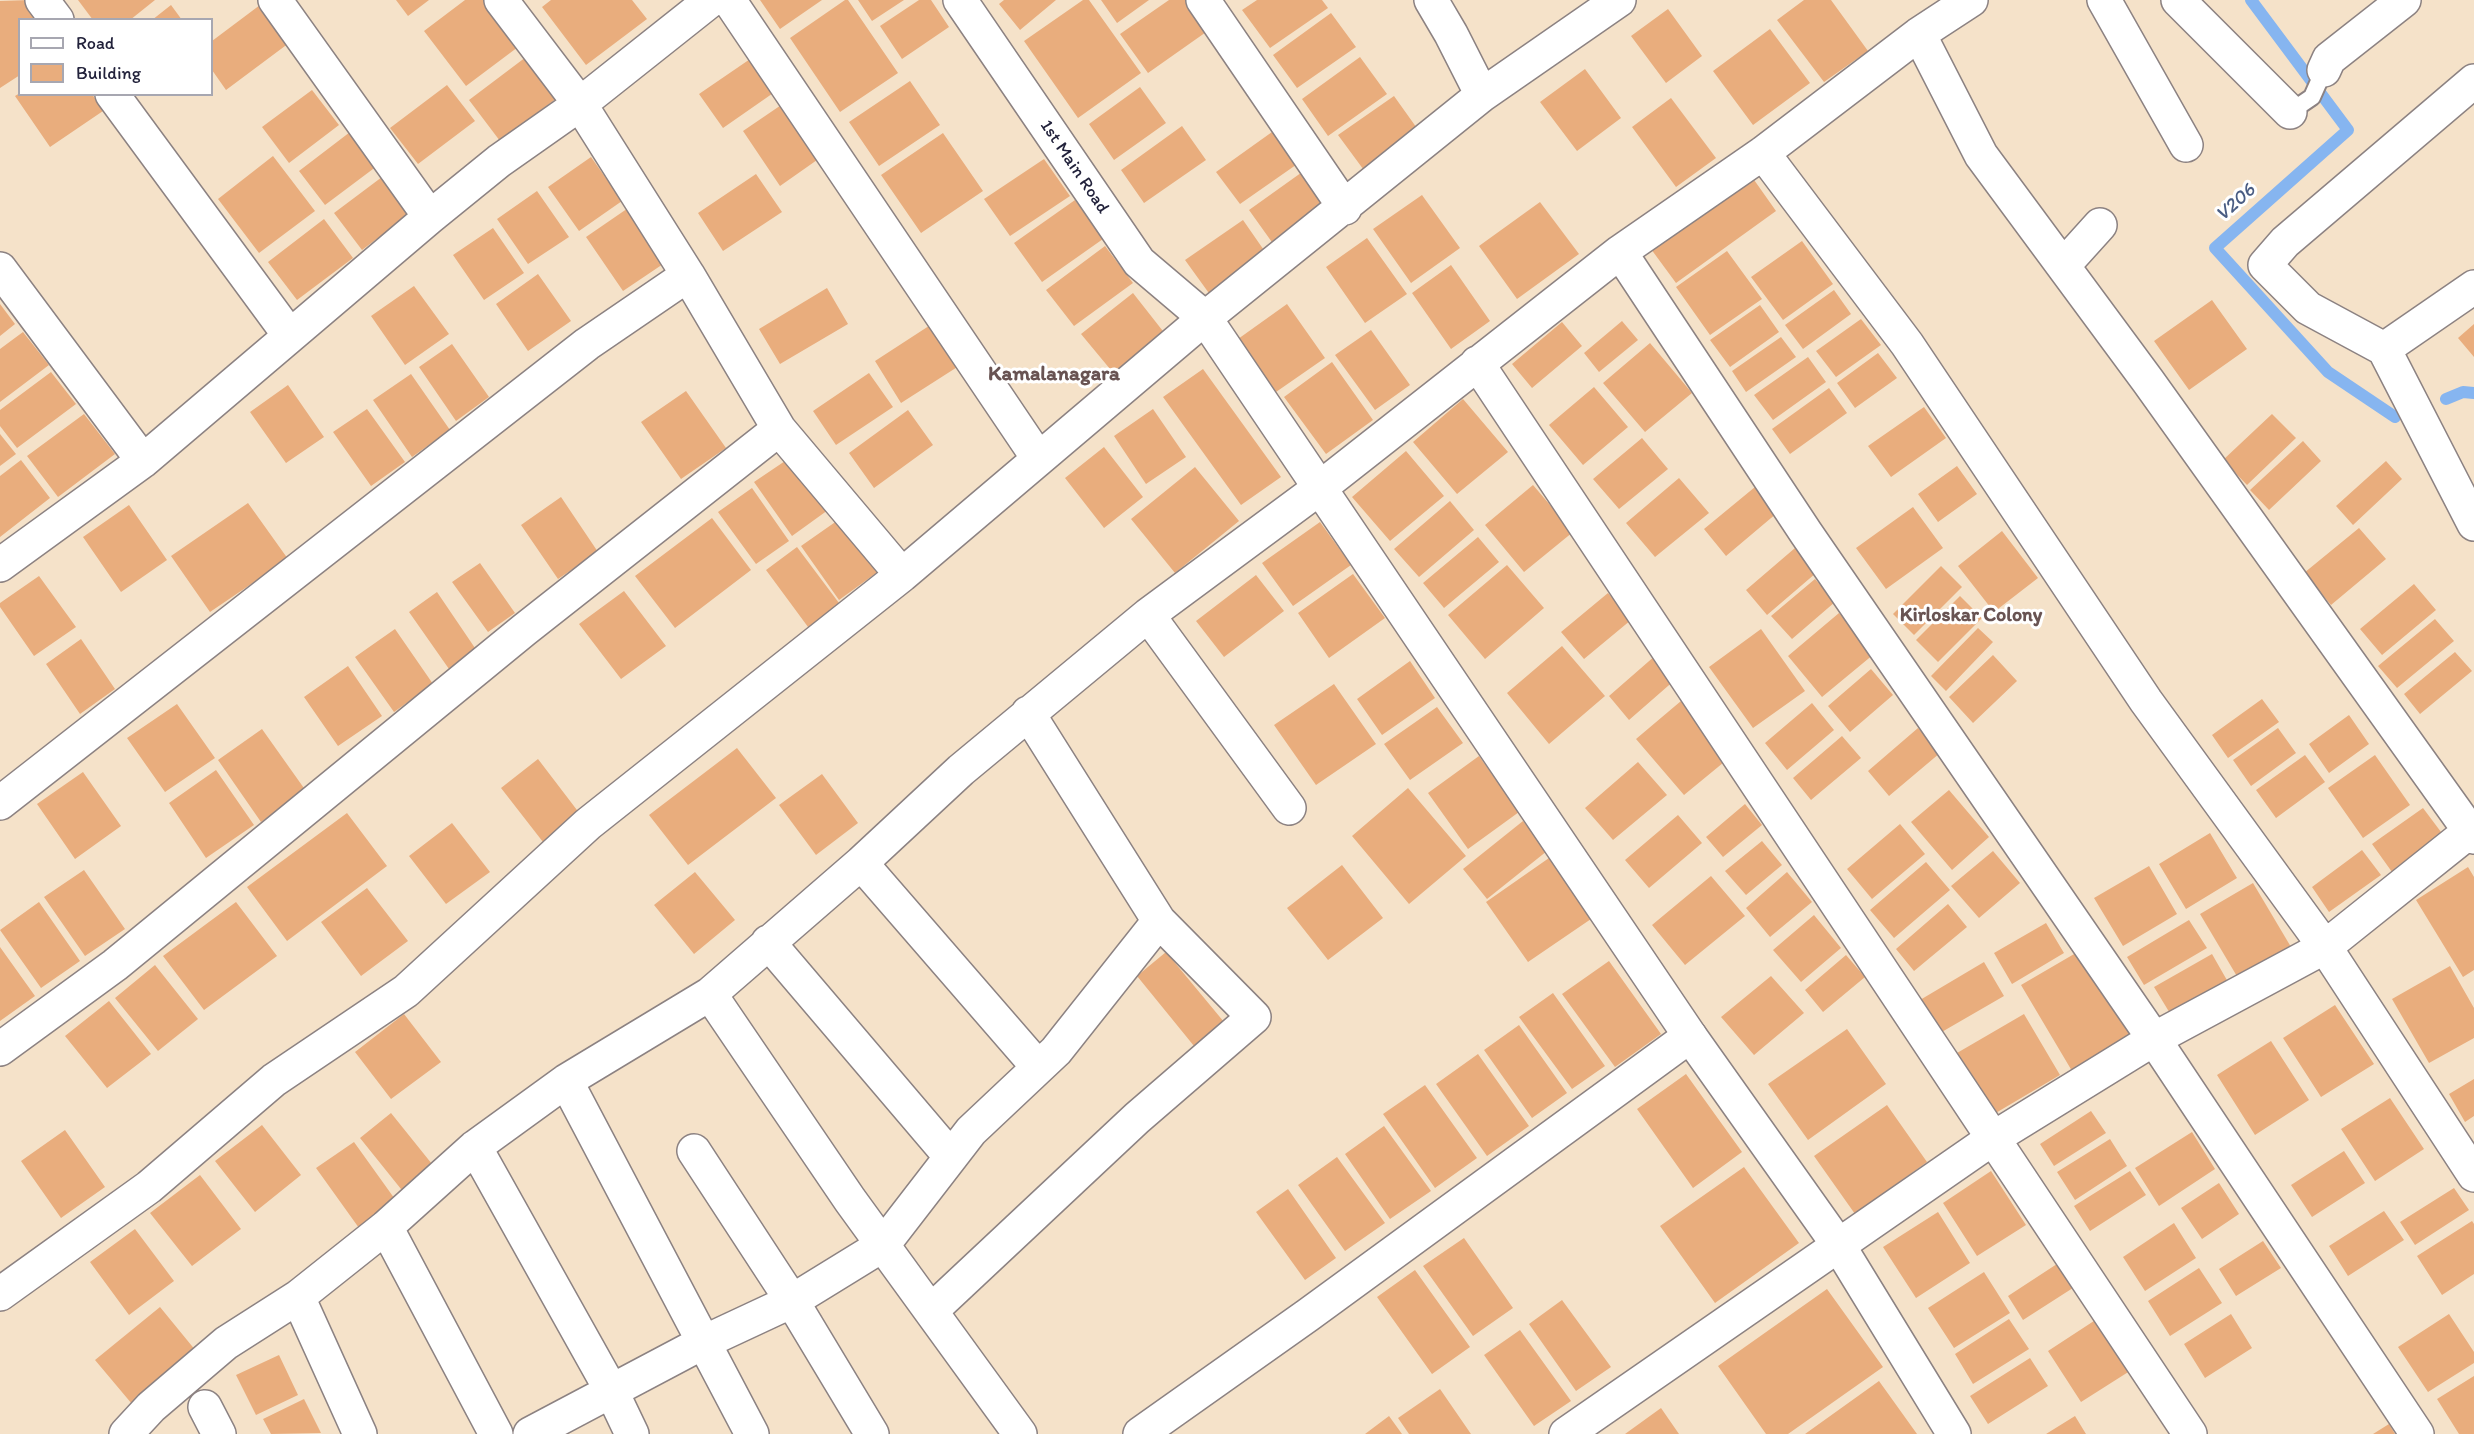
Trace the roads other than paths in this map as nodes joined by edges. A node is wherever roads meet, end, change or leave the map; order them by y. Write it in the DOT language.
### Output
graph roads {
  1 [pos="42,0"];
  2 [pos="275,0"];
  3 [pos="501,0"];
  4 [pos="711,0"];
  5 [pos="729,0"];
  6 [pos="960,0"];
  7 [pos="1203,0"];
  8 [pos="1431,0"];
  9 [pos="1619,0"];
  10 [pos="1971,0"];
  11 [pos="2104,0"];
  12 [pos="2178,0"];
  13 [pos="2404,0"];
  14 [pos="56,18"];
  15 [pos="1919,34"];
  16 [pos="2474,81"];
  17 [pos="1482,95"];
  18 [pos="113,96"];
  19 [pos="580,104"];
  20 [pos="2186,144"];
  21 [pos="1763,153"];
  22 [pos="1345,207"];
  23 [pos="430,217"];
  24 [pos="2100,225"];
  25 [pos="1620,252"];
  26 [pos="2062,266"];
  27 [pos="0,269"];
  28 [pos="688,275"];
  29 [pos="2474,287"];
  30 [pos="1205,318"];
  31 [pos="290,336"];
  32 [pos="2384,349"];
  33 [pos="1477,363"];
  34 [pos="779,429"];
  35 [pos="1038,458"];
  36 [pos="142,461"];
  37 [pos="1321,487"];
  38 [pos="2474,524"];
  39 [pos="0,565"];
  40 [pos="902,575"];
  41 [pos="1148,615"];
  42 [pos="1028,713"];
  43 [pos="0,803"];
  44 [pos="1289,808"];
  45 [pos="2473,832"];
  46 [pos="861,863"];
  47 [pos="1159,921"];
  48 [pos="768,942"];
  49 [pos="2325,947"];
  50 [pos="710,994"];
  51 [pos="1690,1036"];
  52 [pos="2154,1039"];
  53 [pos="0,1049"];
  54 [pos="1038,1067"];
  55 [pos="566,1081"];
  56 [pos="1992,1139"];
  57 [pos="475,1147"];
  58 [pos="694,1151"];
  59 [pos="951,1157"];
  60 [pos="2474,1175"];
  61 [pos="386,1227"];
  62 [pos="883,1245"];
  63 [pos="1839,1246"];
  64 [pos="0,1294"];
  65 [pos="298,1297"];
  66 [pos="792,1300"];
  67 [pos="931,1311"];
  68 [pos="702,1343"];
  69 [pos="611,1390"];
  70 [pos="126,1434"];
  71 [pos="360,1434"];
  72 [pos="496,1434"];
  73 [pos="530,1434"];
  74 [pos="632,1434"];
  75 [pos="752,1434"];
  76 [pos="872,1434"];
  77 [pos="1020,1434"];
  78 [pos="1140,1434"];
  79 [pos="1566,1434"];
  80 [pos="1954,1434"];
  81 [pos="2190,1434"];
  82 [pos="2417,1434"];
  1 -- 14 [label="street"];
  2 -- 23 [label="street"];
  3 -- 19 [label="street"];
  4 -- 19 [label="street"];
  5 -- 35 [label="street"];
  6 -- 30 [label="street, 1st Main Road"];
  7 -- 22 [label="street"];
  8 -- 17 [label="street"];
  9 -- 17 [label="street"];
  10 -- 15 [label="street"];
  11 -- 20 [label="street"];
  12 -- 13 [label="street"];
  15 -- 21 [label="street"];
  15 -- 26 [label="street"];
  16 -- 32 [label="street"];
  17 -- 22 [label="street"];
  18 -- 31 [label="street"];
  19 -- 23 [label="street"];
  19 -- 28 [label="street"];
  21 -- 25 [label="street"];
  21 -- 49 [label="street"];
  22 -- 30 [label="street"];
  23 -- 31 [label="street"];
  24 -- 26 [label="street"];
  25 -- 33 [label="street"];
  25 -- 52 [label="street"];
  26 -- 45 [label="street"];
  27 -- 36 [label="street"];
  28 -- 34 [label="street"];
  28 -- 43 [label="street"];
  29 -- 32 [label="street"];
  30 -- 35 [label="street"];
  30 -- 37 [label="street, 1st Main Road"];
  31 -- 36 [label="street"];
  32 -- 38 [label="street"];
  33 -- 37 [label="street"];
  33 -- 56 [label="street"];
  34 -- 40 [label="street"];
  34 -- 53 [label="street"];
  35 -- 40 [label="street"];
  36 -- 39 [label="street"];
  37 -- 41 [label="street"];
  37 -- 51 [label="street, 1st Main Road"];
  40 -- 64 [label="street"];
  41 -- 42 [label="street"];
  41 -- 44 [label="street"];
  42 -- 46 [label="street"];
  42 -- 47 [label="street"];
  45 -- 49 [label="street"];
  46 -- 48 [label="street"];
  46 -- 54 [label="street"];
  47 -- 54 [label="street"];
  47 -- 67 [label="street"];
  48 -- 50 [label="street"];
  48 -- 59 [label="street"];
  49 -- 52 [label="street"];
  49 -- 60 [label="street"];
  50 -- 55 [label="street"];
  50 -- 62 [label="street"];
  51 -- 63 [label="street, 1st Main Road"];
  51 -- 78 [label="street"];
  52 -- 56 [label="street"];
  52 -- 82 [label="street"];
  54 -- 59 [label="street"];
  55 -- 57 [label="street"];
  55 -- 68 [label="street"];
  56 -- 63 [label="street"];
  56 -- 81 [label="street"];
  57 -- 61 [label="street"];
  57 -- 69 [label="street"];
  58 -- 66 [label="street"];
  59 -- 62 [label="street"];
  61 -- 65 [label="street"];
  61 -- 72 [label="street"];
  62 -- 66 [label="street"];
  62 -- 67 [label="street"];
  63 -- 79 [label="street"];
  63 -- 80 [label="street, 1st Main Road"];
  65 -- 70 [label="street"];
  65 -- 71 [label="street"];
  66 -- 68 [label="street"];
  66 -- 76 [label="street"];
  67 -- 77 [label="street"];
  68 -- 69 [label="street"];
  68 -- 75 [label="street"];
  69 -- 73 [label="street"];
  69 -- 74 [label="street"];
}
